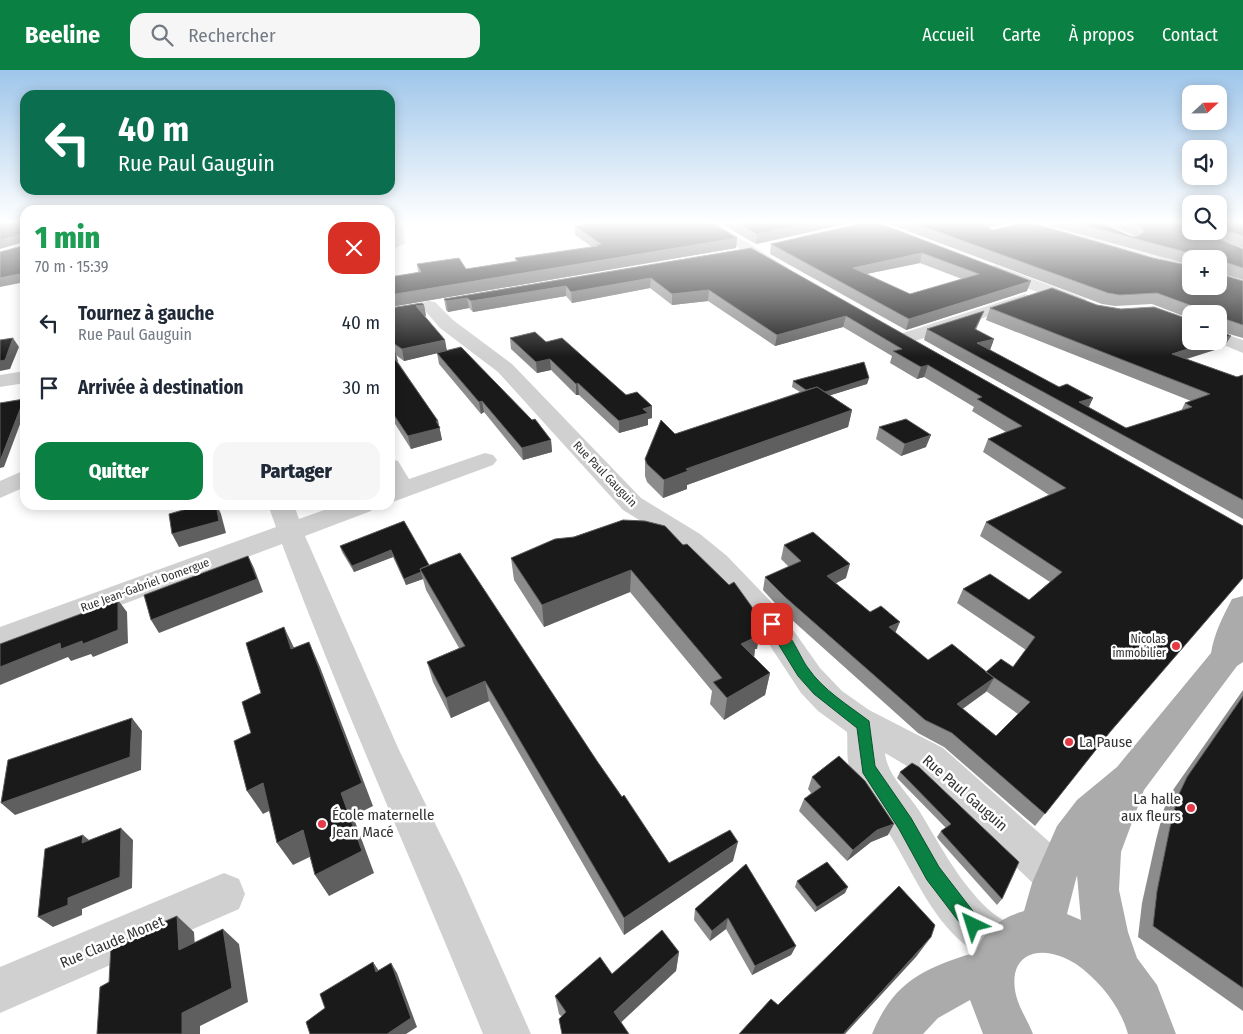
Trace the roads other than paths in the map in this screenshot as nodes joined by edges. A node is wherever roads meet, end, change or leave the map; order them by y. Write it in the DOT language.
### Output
graph roads {
  1 [pos="779,267"];
  2 [pos="989,267"];
  3 [pos="796,277"];
  4 [pos="1050,291"];
  5 [pos="430,306"];
  6 [pos="1098,310"];
  7 [pos="1227,341"];
  8 [pos="1243,347"];
  9 [pos="932,353"];
  10 [pos="20,378"];
  11 [pos="0,381"];
  12 [pos="485,460"];
  13 [pos="20,480"];
  14 [pos="0,491"];
  15 [pos="397,492"];
  16 [pos="332,510"];
  17 [pos="285,518"];
  18 [pos="1243,607"];
  19 [pos="0,639"];
  20 [pos="1234,651"];
  21 [pos="864,725"];
  22 [pos="1130,779"];
  23 [pos="1056,876"];
  24 [pos="224,894"];
  25 [pos="1012,949"];
  26 [pos="1120,973"];
  27 [pos="0,990"];
  28 [pos="507,1034"];
  29 [pos="896,1034"];
  30 [pos="1009,1034"];
  31 [pos="1152,1034"];
  1 -- 3 [label="street"];
  2 -- 4 [label="street"];
  4 -- 6 [label="street"];
  4 -- 9 [label="street"];
  5 -- 21 [label="street, Rue Paul Gauguin"];
  7 -- 8 [label="street"];
  10 -- 11 [label="street"];
  12 -- 15 [label="street"];
  13 -- 14 [label="street"];
  16 -- 17 [label="street, Rue Jean-Gabriel Domergue"];
  17 -- 19 [label="street, Rue Jean-Gabriel Domergue"];
  17 -- 28 [label="street"];
  18 -- 20 [label="main road"];
  20 -- 22 [label="main road"];
  21 -- 23 [label="street, Rue Paul Gauguin"];
  21 -- 25 [label="street"];
  22 -- 23 [label="main road"];
  22 -- 26 [label="main road"];
  23 -- 25 [label="main road"];
  24 -- 27 [label="street, Rue Claude Monet"];
  25 -- 26 [label="main road"];
  25 -- 29 [label="main road"];
  25 -- 30 [label="main road"];
  26 -- 31 [label="main road"];
}
